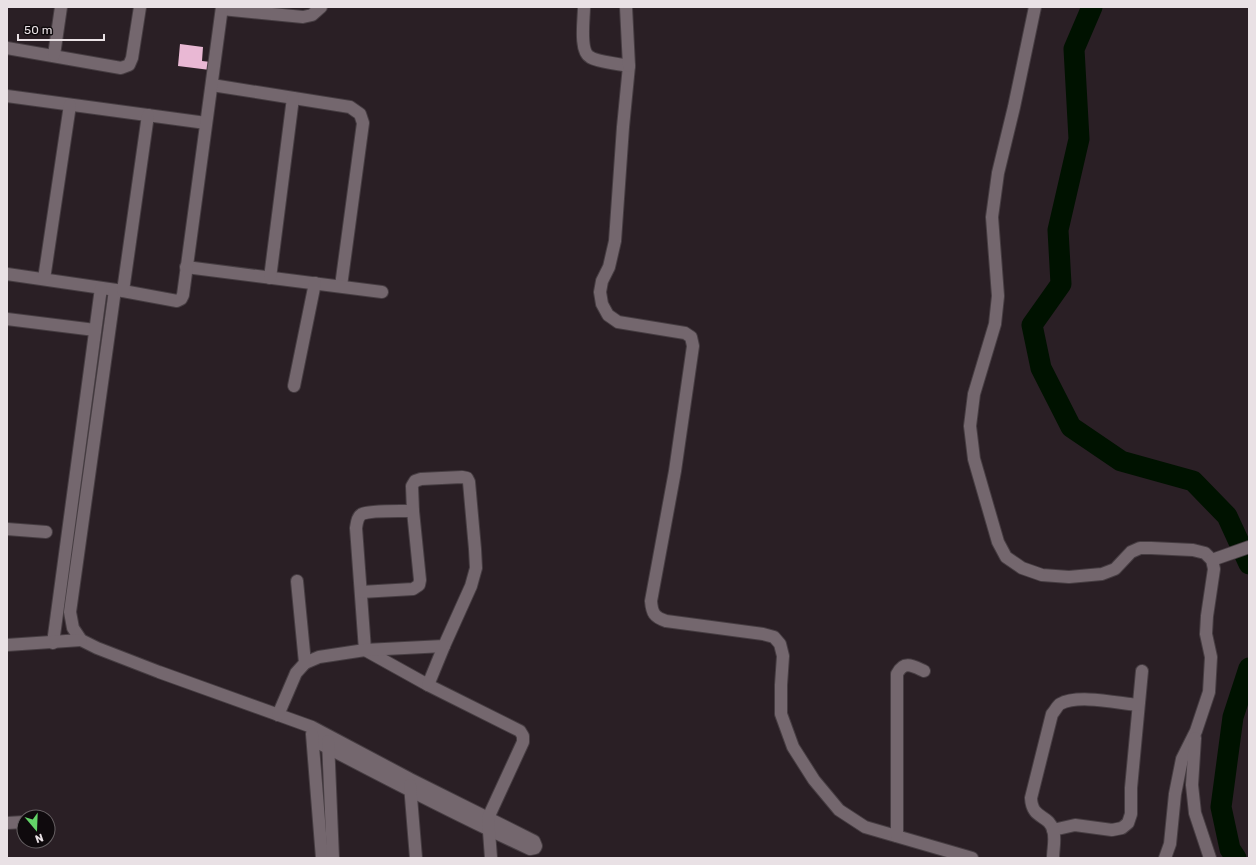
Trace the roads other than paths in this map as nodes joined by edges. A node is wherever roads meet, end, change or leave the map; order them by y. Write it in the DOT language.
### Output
graph roads {
  1 [pos="61,7"];
  2 [pos="140,7"];
  3 [pos="320,7"];
  4 [pos="584,7"];
  5 [pos="626,7"];
  6 [pos="1035,7"];
  7 [pos="222,8"];
  8 [pos="7,48"];
  9 [pos="54,56"];
  10 [pos="629,66"];
  11 [pos="212,85"];
  12 [pos="7,96"];
  13 [pos="293,98"];
  14 [pos="70,105"];
  15 [pos="148,115"];
  16 [pos="206,123"];
  17 [pos="186,267"];
  18 [pos="7,274"];
  19 [pos="270,278"];
  20 [pos="44,279"];
  21 [pos="315,283"];
  22 [pos="341,286"];
  23 [pos="101,288"];
  24 [pos="119,290"];
  25 [pos="382,292"];
  26 [pos="7,319"];
  27 [pos="95,330"];
  28 [pos="294,386"];
  29 [pos="413,510"];
  30 [pos="7,529"];
  31 [pos="46,532"];
  32 [pos="1249,547"];
  33 [pos="1214,559"];
  34 [pos="297,581"];
  35 [pos="361,592"];
  36 [pos="81,640"];
  37 [pos="53,643"];
  38 [pos="7,645"];
  39 [pos="444,646"];
  40 [pos="365,650"];
  41 [pos="304,663"];
  42 [pos="924,671"];
  43 [pos="1142,671"];
  44 [pos="428,685"];
  45 [pos="1138,705"];
  46 [pos="278,715"];
  47 [pos="312,727"];
  48 [pos="1196,731"];
  49 [pos="328,736"];
  50 [pos="313,740"];
  51 [pos="328,748"];
  52 [pos="410,785"];
  53 [pos="488,824"];
  54 [pos="1053,830"];
  55 [pos="897,836"];
  56 [pos="322,858"];
  57 [pos="333,858"];
  58 [pos="416,858"];
  59 [pos="491,858"];
  60 [pos="972,858"];
  61 [pos="1053,858"];
  62 [pos="1165,858"];
  63 [pos="1210,858"];
  1 -- 9 [label="street"];
  2 -- 9 [label="street"];
  3 -- 7 [label="street"];
  4 -- 10 [label="street"];
  5 -- 10 [label="street"];
  6 -- 33 [label="street"];
  7 -- 11 [label="street"];
  8 -- 9 [label="street"];
  10 -- 55 [label="street"];
  11 -- 13 [label="street"];
  11 -- 16 [label="street"];
  12 -- 14 [label="street"];
  13 -- 19 [label="street"];
  13 -- 22 [label="street"];
  14 -- 15 [label="street"];
  14 -- 20 [label="street"];
  15 -- 16 [label="street"];
  15 -- 24 [label="street"];
  16 -- 17 [label="street"];
  17 -- 19 [label="street"];
  17 -- 24 [label="street"];
  18 -- 20 [label="street"];
  19 -- 21 [label="street"];
  20 -- 23 [label="street"];
  21 -- 22 [label="street"];
  21 -- 28 [label="street"];
  22 -- 25 [label="street"];
  23 -- 24 [label="street"];
  23 -- 27 [label="street"];
  24 -- 36 [label="street"];
  26 -- 27 [label="street"];
  27 -- 37 [label="street"];
  29 -- 35 [label="street"];
  29 -- 35 [label="street"];
  29 -- 39 [label="street"];
  30 -- 31 [label="street"];
  32 -- 33 [label="street"];
  33 -- 48 [label="street"];
  34 -- 41 [label="street"];
  35 -- 40 [label="street"];
  36 -- 37 [label="street"];
  36 -- 46 [label="street"];
  37 -- 38 [label="street"];
  39 -- 40 [label="street"];
  39 -- 44 [label="street"];
  40 -- 41 [label="street"];
  40 -- 44 [label="street"];
  41 -- 46 [label="street"];
  42 -- 55 [label="street"];
  43 -- 45 [label="street"];
  44 -- 53 [label="street"];
  45 -- 54 [label="street"];
  45 -- 54 [label="street"];
  46 -- 47 [label="street"];
  47 -- 49 [label="street"];
  47 -- 50 [label="street"];
  48 -- 62 [label="street"];
  48 -- 63 [label="street"];
  49 -- 51 [label="street"];
  49 -- 52 [label="street"];
  50 -- 51 [label="street"];
  50 -- 56 [label="street"];
  51 -- 52 [label="street"];
  51 -- 57 [label="street"];
  52 -- 53 [label="street"];
  52 -- 58 [label="street"];
  53 -- 59 [label="street"];
  54 -- 61 [label="street"];
  55 -- 60 [label="street"];
}
